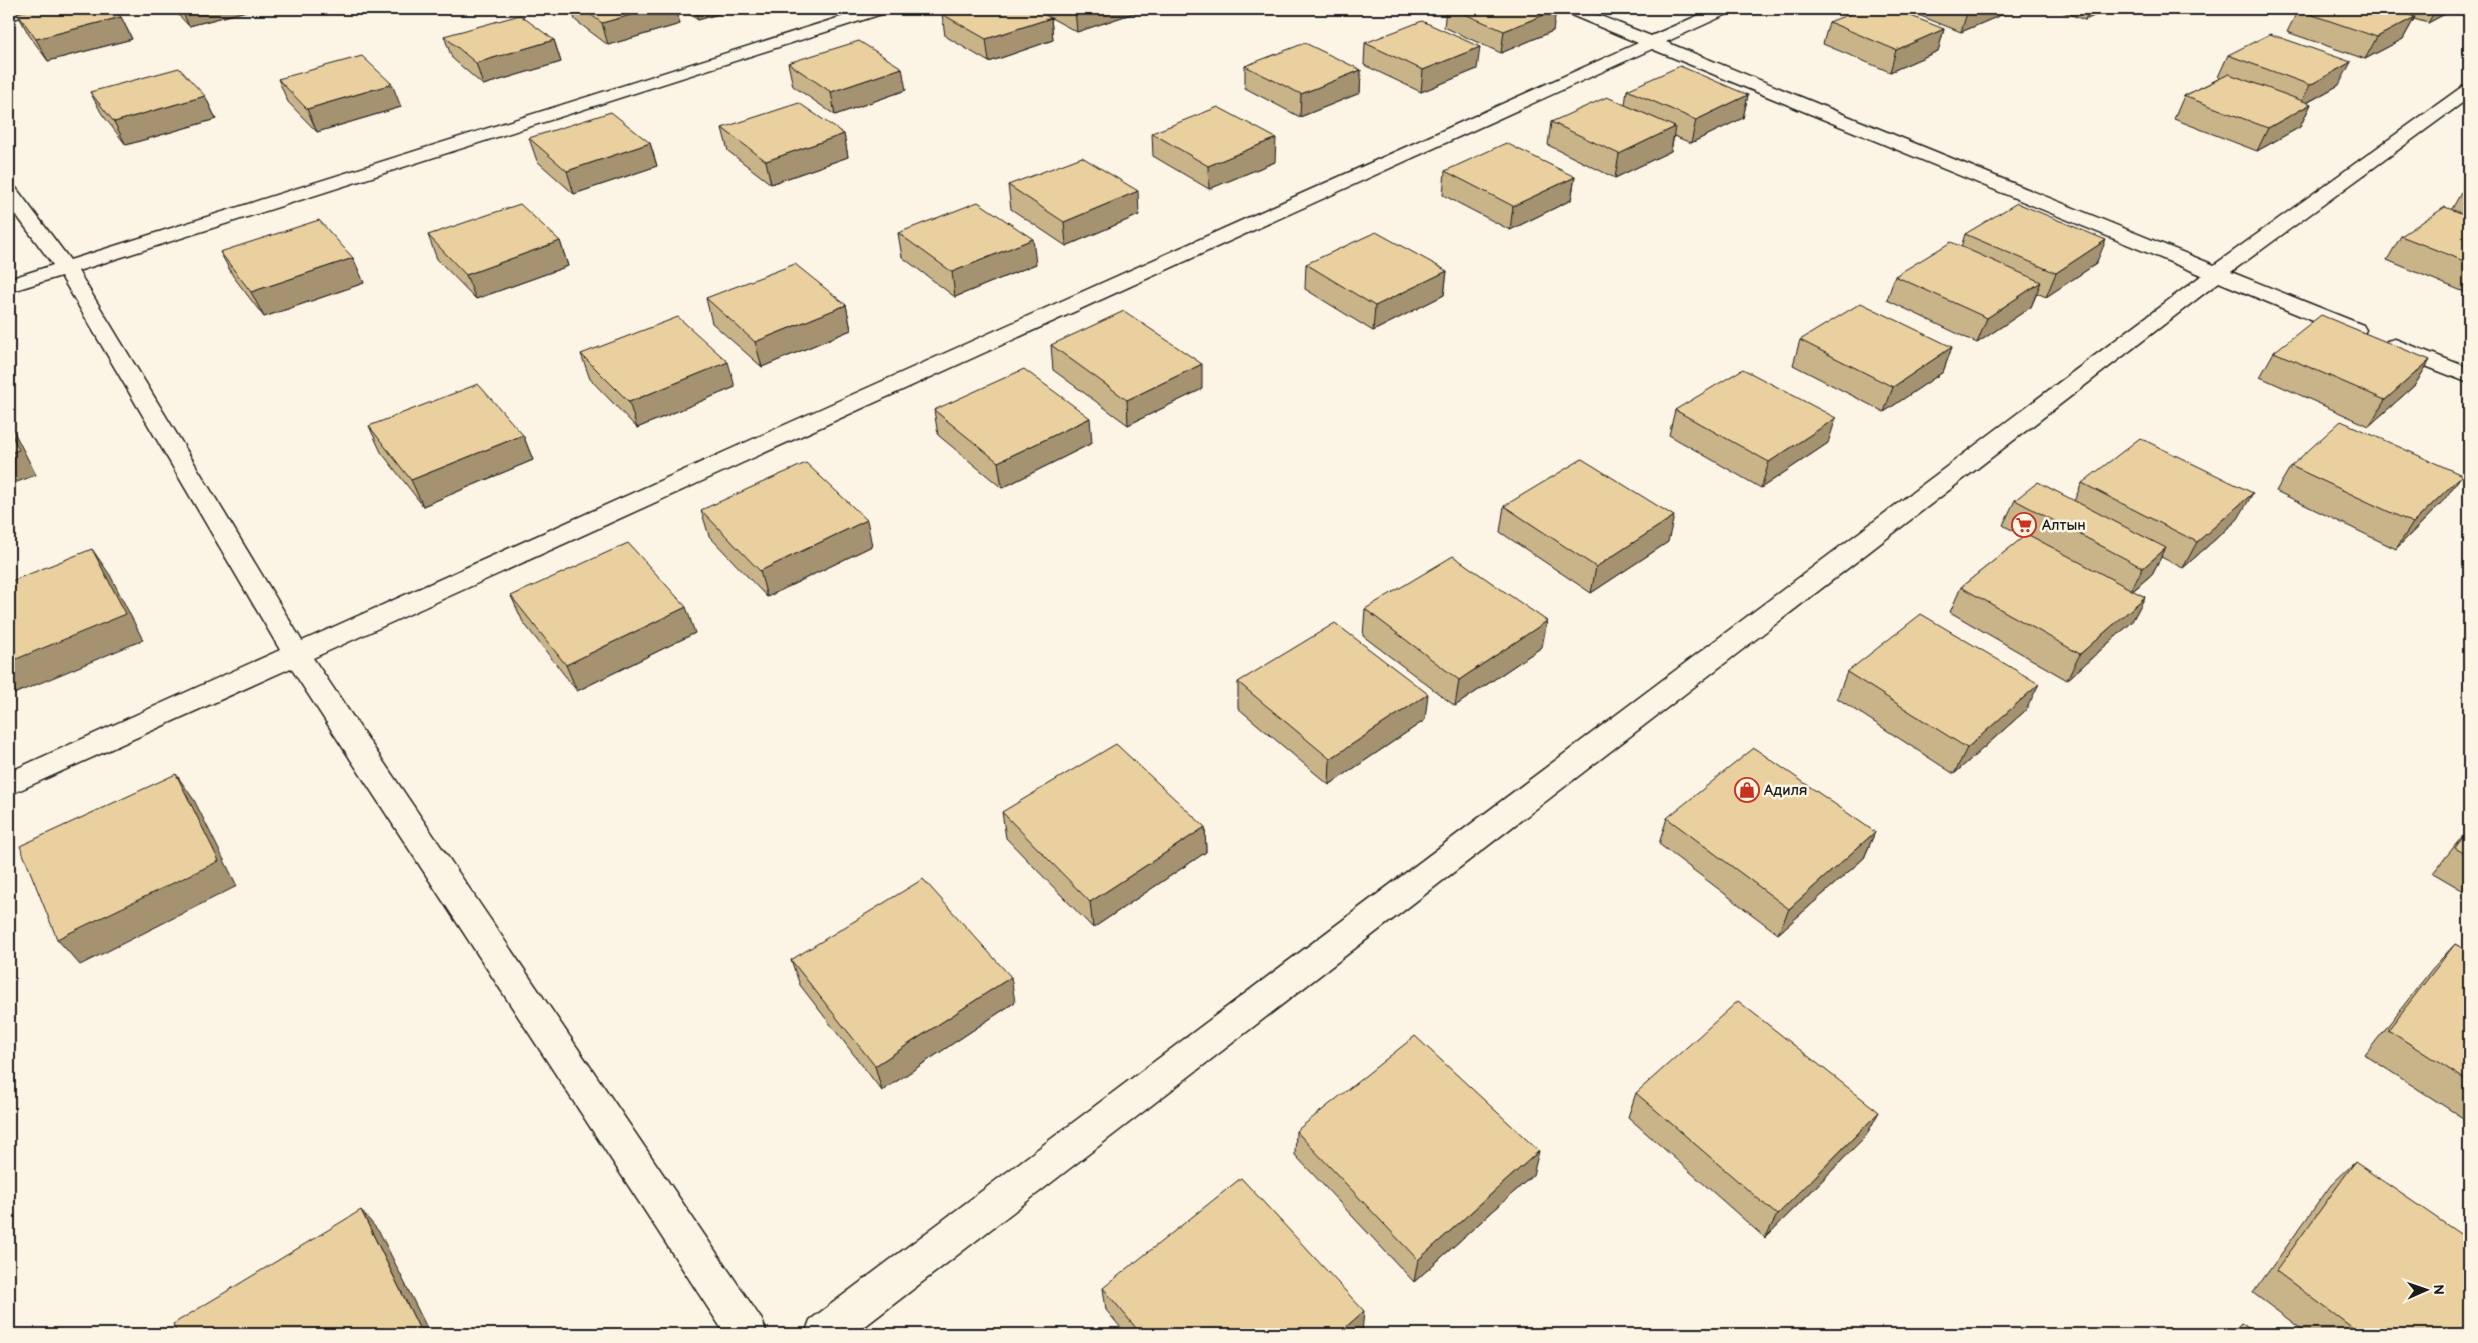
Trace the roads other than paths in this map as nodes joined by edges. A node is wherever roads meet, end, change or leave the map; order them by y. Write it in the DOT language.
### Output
graph roads {
  1 [pos="35,9"];
  2 [pos="882,9"];
  3 [pos="1570,9"];
  4 [pos="1726,9"];
  5 [pos="9,15"];
  6 [pos="1650,42"];
  7 [pos="2469,90"];
  8 [pos="9,192"];
  9 [pos="66,268"];
  10 [pos="2217,273"];
  11 [pos="9,286"];
  12 [pos="2469,376"];
  13 [pos="296,654"];
  14 [pos="9,784"];
  15 [pos="748,1334"];
  16 [pos="824,1334"];
  1 -- 5 [label="street"];
  2 -- 9 [label="street"];
  3 -- 6 [label="street"];
  4 -- 6 [label="street"];
  6 -- 10 [label="street"];
  6 -- 13 [label="street"];
  7 -- 10 [label="street"];
  8 -- 9 [label="street"];
  9 -- 11 [label="street"];
  9 -- 13 [label="street"];
  10 -- 12 [label="street"];
  10 -- 16 [label="street"];
  13 -- 14 [label="street"];
  13 -- 15 [label="street"];
}
